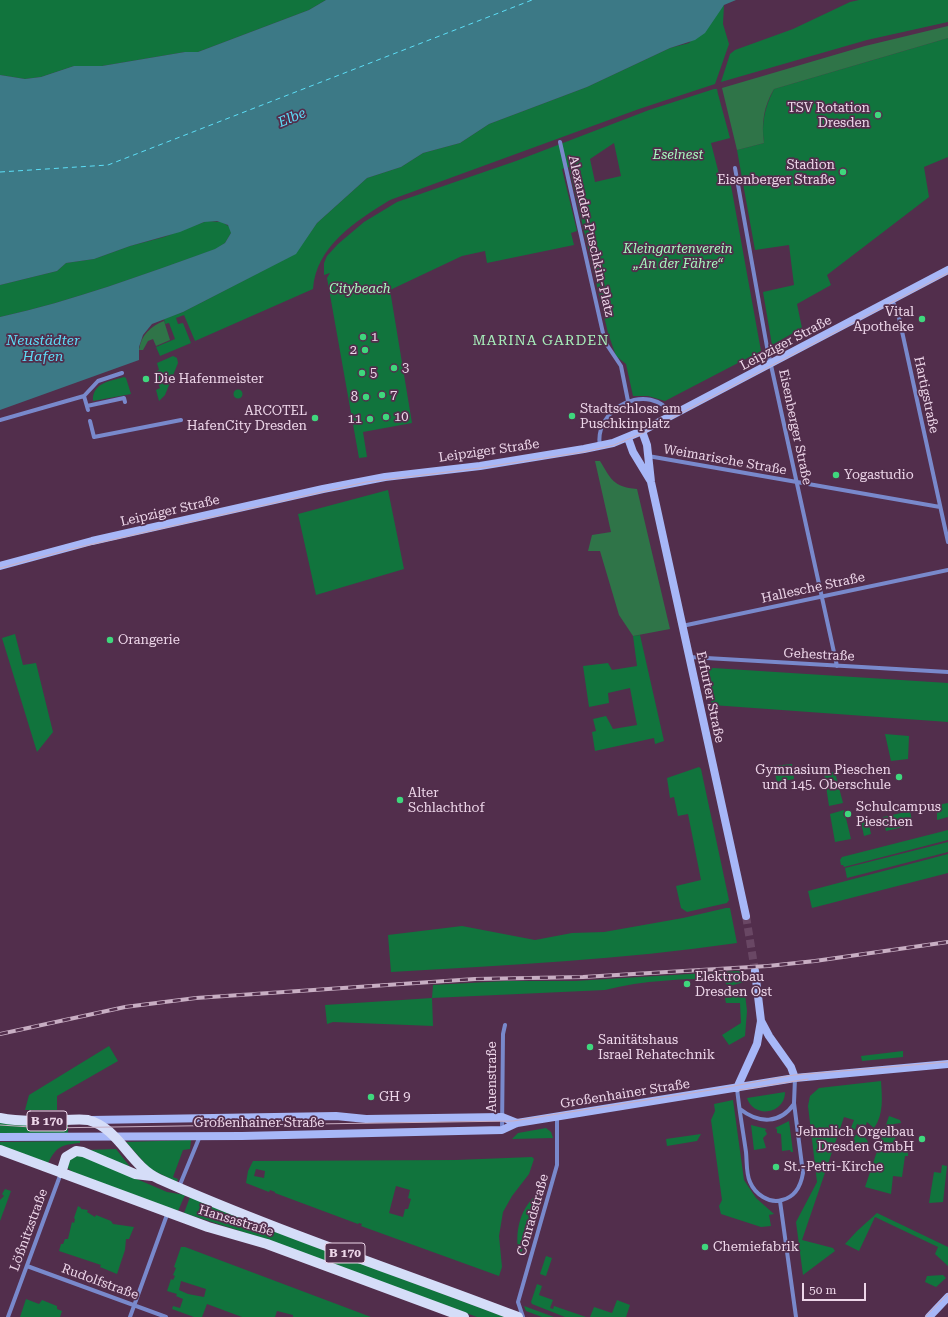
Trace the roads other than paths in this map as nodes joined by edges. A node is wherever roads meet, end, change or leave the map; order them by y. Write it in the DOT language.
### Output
graph roads {
  1 [pos="560,142"];
  2 [pos="735,168"];
  3 [pos="948,270"];
  4 [pos="892,300"];
  5 [pos="771,364"];
  6 [pos="122,373"];
  7 [pos="84,396"];
  8 [pos="628,401"];
  9 [pos="125,402"];
  10 [pos="673,416"];
  11 [pos="0,420"];
  12 [pos="181,420"];
  13 [pos="90,421"];
  14 [pos="642,432"];
  15 [pos="628,438"];
  16 [pos="600,446"];
  17 [pos="648,456"];
  18 [pos="651,482"];
  19 [pos="797,483"];
  20 [pos="940,507"];
  21 [pos="948,542"];
  22 [pos="0,566"];
  23 [pos="948,570"];
  24 [pos="822,597"];
  25 [pos="682,626"];
  26 [pos="689,657"];
  27 [pos="837,666"];
  28 [pos="948,672"];
  29 [pos="746,916"];
  30 [pos="755,970"];
  31 [pos="761,1021"];
  32 [pos="505,1024"];
  33 [pos="948,1064"];
  34 [pos="795,1078"];
  35 [pos="737,1088"];
  36 [pos="794,1104"];
  37 [pos="740,1109"];
  38 [pos="502,1117"];
  39 [pos="557,1117"];
  40 [pos="0,1118"];
  41 [pos="86,1120"];
  42 [pos="517,1123"];
  43 [pos="502,1130"];
  44 [pos="200,1136"];
  45 [pos="0,1137"];
  46 [pos="114,1137"];
  47 [pos="0,1150"];
  48 [pos="61,1173"];
  49 [pos="154,1177"];
  50 [pos="179,1188"];
  51 [pos="780,1201"];
  52 [pos="167,1216"];
  53 [pos="27,1266"];
  54 [pos="948,1297"];
  55 [pos="134,1306"];
  56 [pos="8,1317"];
  57 [pos="130,1317"];
  58 [pos="166,1317"];
  59 [pos="464,1317"];
  60 [pos="518,1317"];
  61 [pos="523,1317"];
  62 [pos="796,1317"];
  63 [pos="928,1317"];
  1 -- 8 [label="street, Alexander-Puschkin-Platz"];
  2 -- 5 [label="street, Eisenberger Straße"];
  3 -- 4 [label="main road, Leipziger Straße"];
  4 -- 5 [label="main road, Leipziger Straße"];
  4 -- 20 [label="street, Hartigstraße"];
  5 -- 10 [label="main road, Leipziger Straße"];
  5 -- 19 [label="street, Eisenberger Straße"];
  6 -- 7 [label="street"];
  7 -- 9 [label="street"];
  7 -- 11 [label="street"];
  8 -- 10 [label="street"];
  8 -- 16 [label="street"];
  10 -- 14 [label="main road, Leipziger Straße"];
  12 -- 13 [label="street"];
  14 -- 15 [label="main road, Leipziger Straße"];
  14 -- 17 [label="main road, Erfurter Straße"];
  15 -- 16 [label="main road, Leipziger Straße"];
  15 -- 18 [label="main road, Erfurter Straße"];
  16 -- 22 [label="main road, Leipziger Straße"];
  17 -- 18 [label="main road, Erfurter Straße"];
  17 -- 19 [label="street, Weimarische Straße"];
  18 -- 25 [label="main road, Erfurter Straße"];
  19 -- 20 [label="street, Weimarische Straße"];
  19 -- 24 [label="street, Eisenberger Straße"];
  20 -- 21 [label="street, Hartigstraße"];
  23 -- 24 [label="street, Hallesche Straße"];
  24 -- 25 [label="street, Hallesche Straße"];
  24 -- 27 [label="street, Eisenberger Straße"];
  25 -- 26 [label="main road, Erfurter Straße"];
  26 -- 27 [label="street, Gehestraße"];
  26 -- 29 [label="main road, Erfurter Straße"];
  27 -- 28 [label="street, Gehestraße"];
  30 -- 31 [label="main road"];
  31 -- 34 [label="main road"];
  31 -- 35 [label="main road"];
  32 -- 38 [label="street, Auenstraße"];
  33 -- 34 [label="main road"];
  34 -- 35 [label="main road, Großenhainer Straße"];
  34 -- 36 [label="street"];
  35 -- 37 [label="street"];
  35 -- 39 [label="main road, Großenhainer Straße"];
  36 -- 37 [label="street"];
  36 -- 51 [label="street"];
  37 -- 51 [label="street"];
  38 -- 41 [label="main road, Großenhainer Straße"];
  38 -- 42 [label="main road, Großenhainer Straße"];
  38 -- 43 [label="street, Auenstraße"];
  39 -- 42 [label="main road, Großenhainer Straße"];
  39 -- 61 [label="street, Conradstraße"];
  40 -- 41 [label="main road, Hansastraße / B 170"];
  41 -- 46 [label="main road, Hansastraße / B 170"];
  42 -- 43 [label="main road, Großenhainer Straße"];
  43 -- 44 [label="main road, Großenhainer Straße"];
  44 -- 46 [label="main road, Großenhainer Straße"];
  44 -- 50 [label="street"];
  45 -- 46 [label="main road, Großenhainer Straße"];
  46 -- 49 [label="main road, Hansastraße / B 170"];
  47 -- 48 [label="main road, Hansastraße / B 170"];
  48 -- 49 [label="main road"];
  48 -- 52 [label="main road, Hansastraße / B 170"];
  48 -- 53 [label="street, Lößnitzstraße"];
  49 -- 50 [label="main road, Hansastraße / B 170"];
  50 -- 60 [label="main road, Hansastraße / B 170"];
  51 -- 62 [label="street"];
  52 -- 55 [label="street"];
  52 -- 59 [label="main road, Hansastraße / B 170"];
  53 -- 55 [label="street, Rudolfstraße"];
  53 -- 56 [label="street, Lößnitzstraße"];
  54 -- 63 [label="main road"];
  55 -- 57 [label="street"];
  55 -- 58 [label="street, Rudolfstraße"];
}
